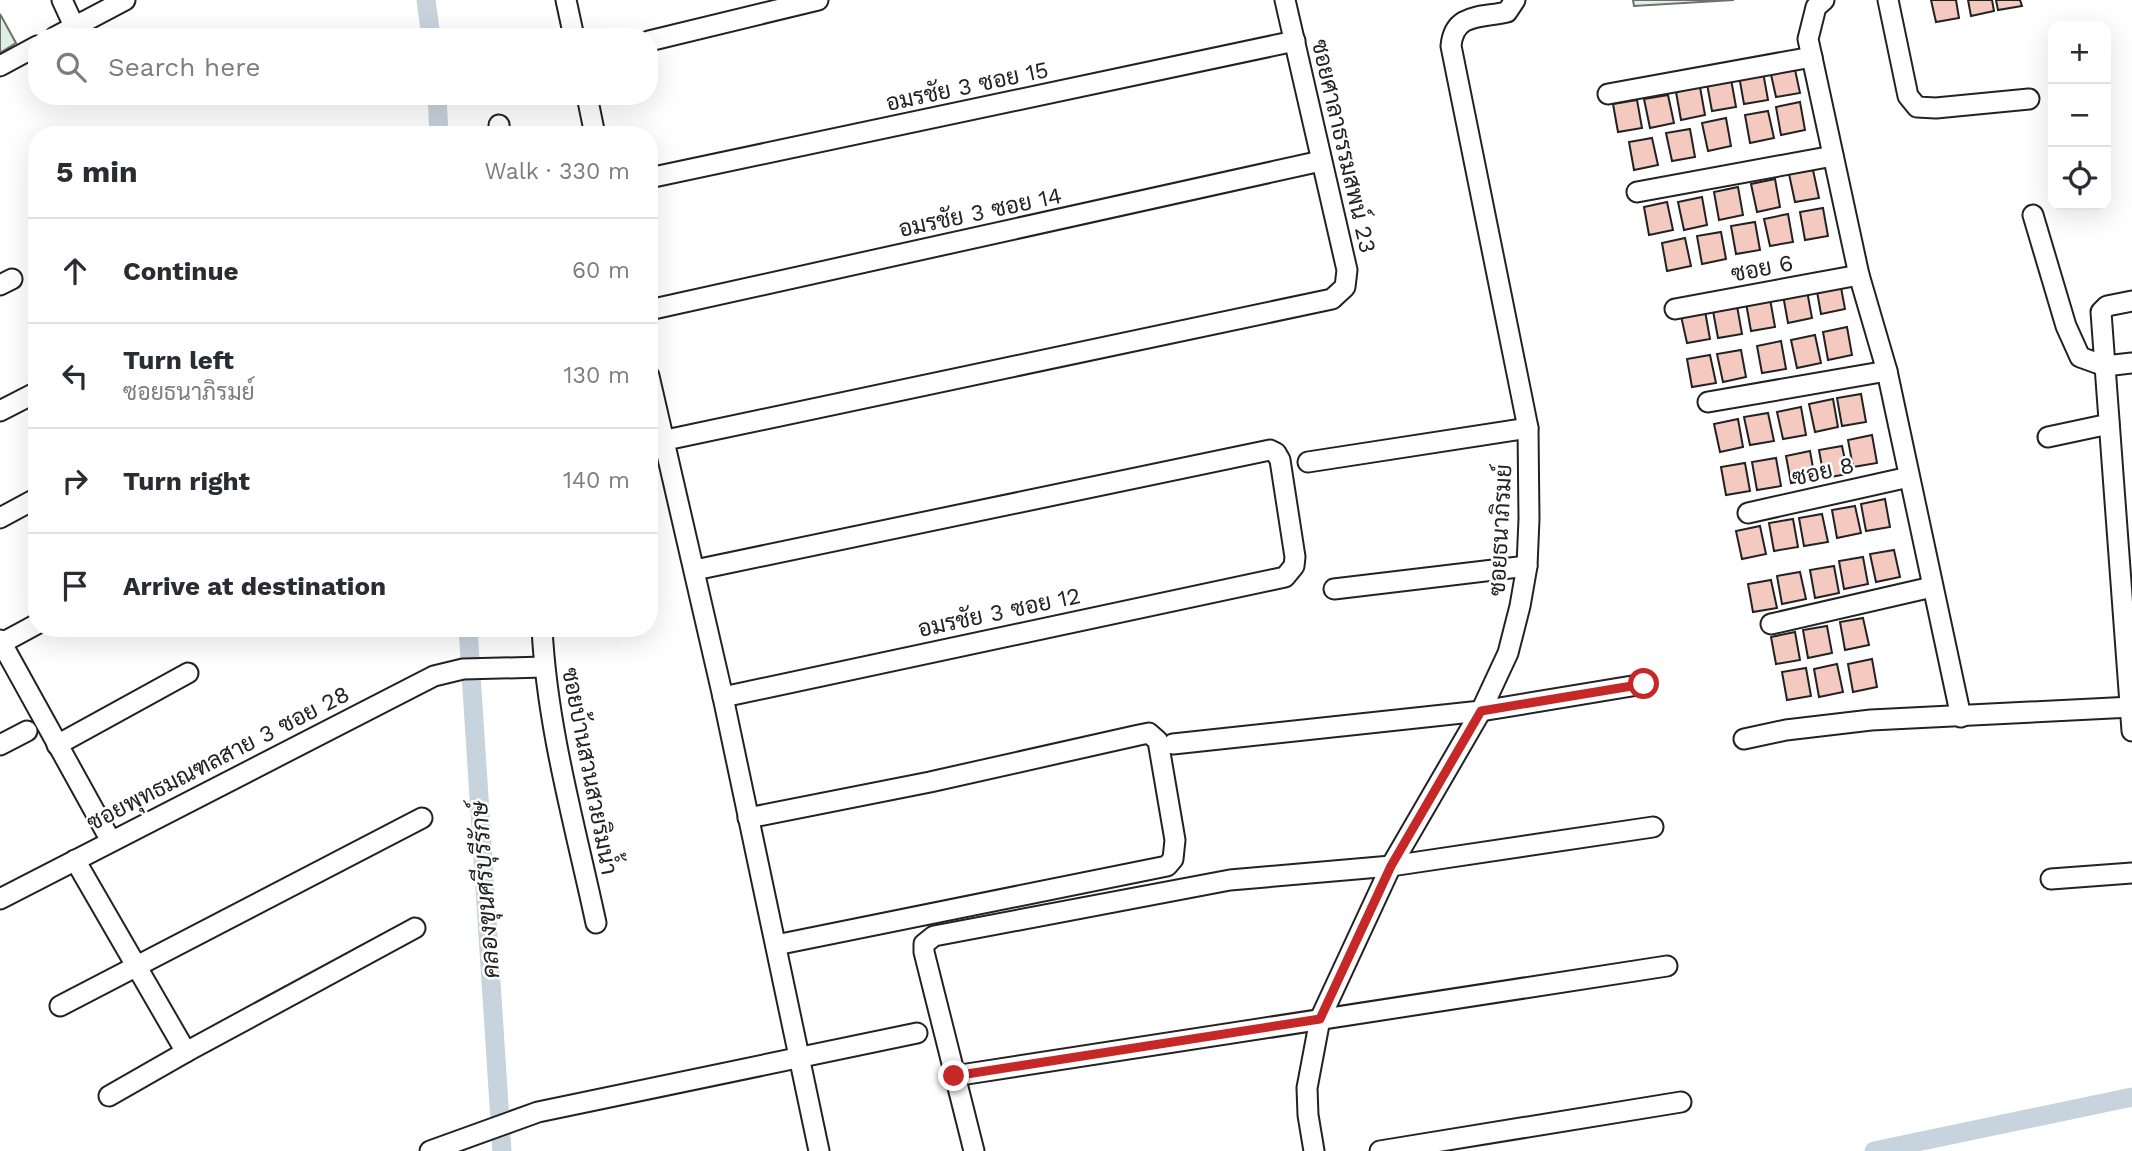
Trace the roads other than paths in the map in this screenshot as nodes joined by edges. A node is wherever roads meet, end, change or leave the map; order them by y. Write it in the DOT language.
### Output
graph roads {
  1 [pos="62,0"];
  2 [pos="125,0"];
  3 [pos="566,0"];
  4 [pos="818,0"];
  5 [pos="1285,0"];
  6 [pos="1515,0"];
  7 [pos="1824,0"];
  8 [pos="1888,0"];
  9 [pos="74,26"];
  10 [pos="71,28"];
  11 [pos="572,28"];
  12 [pos="658,39"];
  13 [pos="1295,41"];
  14 [pos="28,51"];
  15 [pos="1812,57"];
  16 [pos="0,66"];
  17 [pos="1608,94"];
  18 [pos="2029,99"];
  19 [pos="589,105"];
  20 [pos="593,126"];
  21 [pos="1833,156"];
  22 [pos="1321,161"];
  23 [pos="658,176"];
  24 [pos="1637,192"];
  25 [pos="2033,215"];
  26 [pos="1859,275"];
  27 [pos="2132,301"];
  28 [pos="658,308"];
  29 [pos="1675,309"];
  30 [pos="2132,363"];
  31 [pos="2105,366"];
  32 [pos="1887,371"];
  33 [pos="28,397"];
  34 [pos="1708,402"];
  35 [pos="658,410"];
  36 [pos="0,411"];
  37 [pos="2109,424"];
  38 [pos="1528,428"];
  39 [pos="2048,437"];
  40 [pos="666,440"];
  41 [pos="1308,462"];
  42 [pos="1909,477"];
  43 [pos="28,503"];
  44 [pos="1748,513"];
  45 [pos="0,518"];
  46 [pos="1527,566"];
  47 [pos="695,570"];
  48 [pos="1933,587"];
  49 [pos="1334,589"];
  50 [pos="1771,624"];
  51 [pos="28,628"];
  52 [pos="542,637"];
  53 [pos="2129,639"];
  54 [pos="1,642"];
  55 [pos="544,667"];
  56 [pos="188,673"];
  57 [pos="1644,684"];
  58 [pos="723,697"];
  59 [pos="2131,707"];
  60 [pos="1481,711"];
  61 [pos="1961,717"];
  62 [pos="27,731"];
  63 [pos="2132,731"];
  64 [pos="1744,739"];
  65 [pos="1173,744"];
  66 [pos="0,745"];
  67 [pos="57,745"];
  68 [pos="422,818"];
  69 [pos="748,818"];
  70 [pos="1653,827"];
  71 [pos="111,841"];
  72 [pos="75,860"];
  73 [pos="1391,866"];
  74 [pos="2132,873"];
  75 [pos="2051,879"];
  76 [pos="0,899"];
  77 [pos="596,923"];
  78 [pos="415,929"];
  79 [pos="776,945"];
  80 [pos="1667,966"];
  81 [pos="136,967"];
  82 [pos="60,1006"];
  83 [pos="1320,1019"];
  84 [pos="917,1033"];
  85 [pos="186,1052"];
  86 [pos="799,1059"];
  87 [pos="954,1076"];
  88 [pos="109,1096"];
  89 [pos="1681,1102"];
  90 [pos="430,1151"];
  91 [pos="819,1151"];
  92 [pos="974,1151"];
  93 [pos="1314,1151"];
  94 [pos="1380,1151"];
  1 -- 9 [label="street"];
  2 -- 9 [label="street"];
  3 -- 11 [label="street"];
  4 -- 12 [label="street"];
  5 -- 13 [label="street, ซอยศาลาธรรมสพน์ 23"];
  6 -- 38 [label="street, ซอยธนาภิรมย์"];
  7 -- 15 [label="street"];
  8 -- 18 [label="street"];
  9 -- 10 [label="street"];
  13 -- 22 [label="street, ซอยศาลาธรรมสพน์ 23"];
  13 -- 23 [label="street, อมรชัย 3 ซอย 15"];
  14 -- 16 [label="street"];
  15 -- 17 [label="street"];
  15 -- 21 [label="street"];
  19 -- 20 [label="street"];
  21 -- 24 [label="street"];
  21 -- 26 [label="street"];
  22 -- 28 [label="street, อมรชัย 3 ซอย 14"];
  22 -- 40 [label="street, ซอยศาลาธรรมสพน์ 23"];
  25 -- 31 [label="street"];
  26 -- 29 [label="street, ซอย 6"];
  26 -- 32 [label="street"];
  27 -- 31 [label="street"];
  30 -- 31 [label="street"];
  31 -- 37 [label="street"];
  32 -- 34 [label="street"];
  32 -- 42 [label="street"];
  33 -- 36 [label="street"];
  35 -- 40 [label="street"];
  37 -- 39 [label="street"];
  37 -- 53 [label="street"];
  38 -- 41 [label="street"];
  38 -- 46 [label="street, ซอยธนาภิรมย์"];
  40 -- 47 [label="street"];
  42 -- 44 [label="street, ซอย 8"];
  42 -- 48 [label="street"];
  43 -- 45 [label="street"];
  46 -- 49 [label="street"];
  46 -- 60 [label="street, ซอยธนาภิรมย์"];
  47 -- 58 [label="street"];
  47 -- 58 [label="street, อมรชัย 3 ซอย 12"];
  48 -- 50 [label="street"];
  48 -- 61 [label="street"];
  51 -- 54 [label="street"];
  52 -- 55 [label="street, ซอยบ้านสวนสวยริมน้ำ"];
  53 -- 59 [label="street"];
  54 -- 67 [label="street"];
  55 -- 71 [label="street, ซอยพุทธมณฑลสาย 3 ซอย 28"];
  55 -- 77 [label="street, ซอยบ้านสวนสวยริมน้ำ"];
  56 -- 67 [label="street"];
  57 -- 60 [label="street"];
  58 -- 69 [label="street"];
  59 -- 61 [label="street"];
  59 -- 63 [label="street"];
  60 -- 65 [label="street"];
  60 -- 73 [label="street, ซอยธนาภิรมย์"];
  61 -- 64 [label="street"];
  62 -- 66 [label="street"];
  67 -- 71 [label="street"];
  68 -- 81 [label="street"];
  69 -- 79 [label="street"];
  69 -- 79 [label="street"];
  70 -- 73 [label="street"];
  71 -- 72 [label="street, ซอยพุทธมณฑลสาย 3 ซอย 28"];
  72 -- 76 [label="street, ซอยพุทธมณฑลสาย 3 ซอย 28"];
  72 -- 81 [label="street"];
  73 -- 83 [label="street, ซอยธนาภิรมย์"];
  73 -- 87 [label="street"];
  74 -- 75 [label="street"];
  78 -- 85 [label="street"];
  79 -- 86 [label="street"];
  80 -- 83 [label="street"];
  81 -- 82 [label="street"];
  81 -- 85 [label="street"];
  83 -- 87 [label="street"];
  83 -- 93 [label="street, ซอยธนาภิรมย์"];
  84 -- 86 [label="street"];
  85 -- 88 [label="street"];
  86 -- 90 [label="street"];
  86 -- 91 [label="street"];
  87 -- 92 [label="street"];
  89 -- 94 [label="street"];
}
